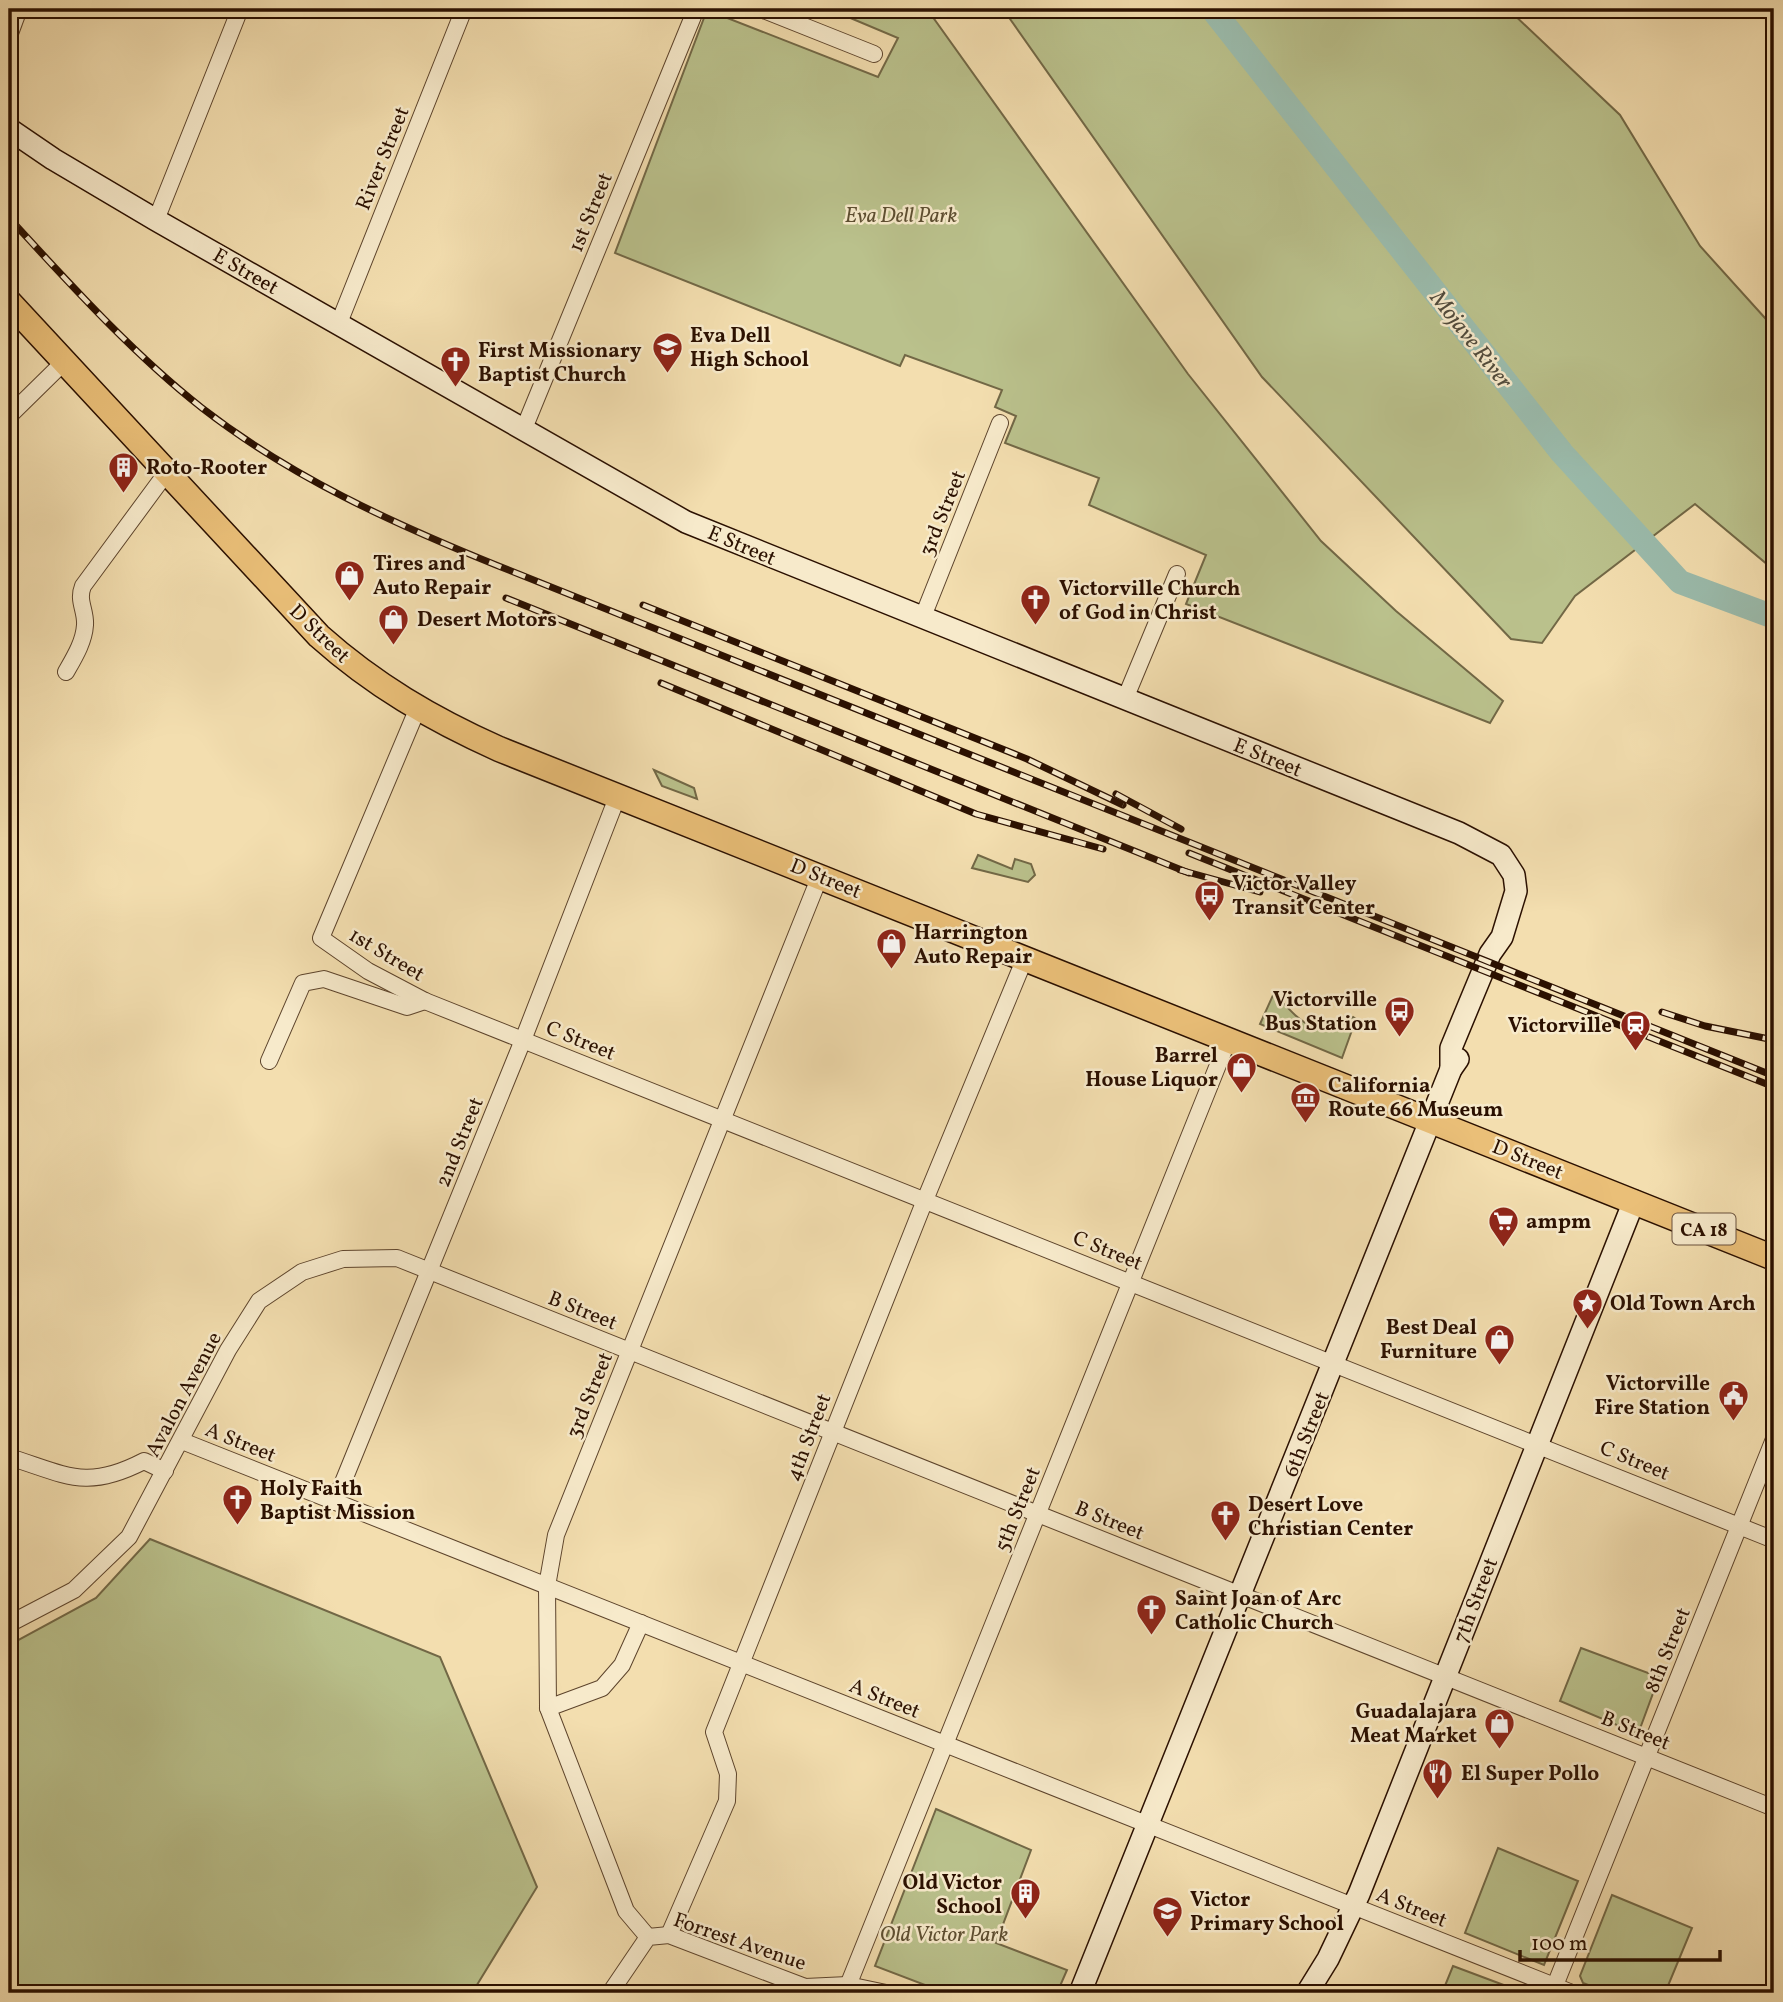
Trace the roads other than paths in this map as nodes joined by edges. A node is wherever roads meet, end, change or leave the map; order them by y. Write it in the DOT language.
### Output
graph roads {
  1 [pos="19,9"];
  2 [pos="240,9"];
  3 [pos="464,9"];
  4 [pos="696,9"];
  5 [pos="761,9"];
  6 [pos="9,36"];
  7 [pos="874,54"];
  8 [pos="9,129"];
  9 [pos="156,220"];
  10 [pos="9,302"];
  11 [pos="339,323"];
  12 [pos="65,360"];
  13 [pos="9,416"];
  14 [pos="1000,423"];
  15 [pos="523,431"];
  16 [pos="167,472"];
  17 [pos="1178,574"];
  18 [pos="922,619"];
  19 [pos="66,673"];
  20 [pos="1125,699"];
  21 [pos="417,710"];
  22 [pos="618,795"];
  23 [pos="1514,875"];
  24 [pos="820,876"];
  25 [pos="1025,958"];
  26 [pos="425,1001"];
  27 [pos="523,1040"];
  28 [pos="1228,1040"];
  29 [pos="269,1061"];
  30 [pos="723,1119"];
  31 [pos="1431,1121"];
  32 [pos="925,1200"];
  33 [pos="1634,1201"];
  34 [pos="1774,1258"];
  35 [pos="429,1272"];
  36 [pos="1131,1281"];
  37 [pos="629,1351"];
  38 [pos="1335,1362"];
  39 [pos="833,1432"];
  40 [pos="1774,1439"];
  41 [pos="182,1441"];
  42 [pos="1536,1443"];
  43 [pos="9,1457"];
  44 [pos="165,1471"];
  45 [pos="335,1502"];
  46 [pos="1038,1514"];
  47 [pos="1740,1526"];
  48 [pos="1774,1540"];
  49 [pos="547,1586"];
  50 [pos="1241,1594"];
  51 [pos="641,1623"];
  52 [pos="9,1624"];
  53 [pos="742,1664"];
  54 [pos="1446,1676"];
  55 [pos="548,1708"];
  56 [pos="945,1744"];
  57 [pos="1647,1758"];
  58 [pos="1774,1808"];
  59 [pos="1147,1825"];
  60 [pos="1354,1906"];
  61 [pos="669,1934"];
  62 [pos="648,1937"];
  63 [pos="847,1989"];
  64 [pos="1554,1990"];
  65 [pos="610,1993"];
  66 [pos="886,1993"];
  67 [pos="1080,1993"];
  68 [pos="1307,1993"];
  69 [pos="1572,1993"];
  1 -- 6 [label="street"];
  2 -- 9 [label="street"];
  3 -- 11 [label="street, River Street"];
  4 -- 15 [label="street, 1st Street"];
  5 -- 7 [label="street"];
  8 -- 9 [label="street, E Street"];
  9 -- 11 [label="street, E Street"];
  10 -- 12 [label="main road, D Street"];
  11 -- 15 [label="street, E Street"];
  12 -- 13 [label="street"];
  12 -- 16 [label="main road, D Street"];
  14 -- 18 [label="street, 3rd Street"];
  15 -- 18 [label="street, E Street"];
  16 -- 19 [label="street"];
  16 -- 21 [label="main road, D Street"];
  17 -- 20 [label="street"];
  18 -- 20 [label="street, E Street"];
  20 -- 23 [label="street, E Street"];
  21 -- 22 [label="main road, D Street"];
  21 -- 26 [label="street, 1st Street"];
  22 -- 24 [label="main road, D Street"];
  22 -- 27 [label="street, 2nd Street"];
  23 -- 31 [label="street, 6th Street"];
  24 -- 25 [label="main road, D Street"];
  24 -- 30 [label="street, 3rd Street"];
  25 -- 28 [label="main road, D Street"];
  25 -- 32 [label="street, 4th Street"];
  26 -- 27 [label="street, C Street"];
  26 -- 29 [label="street, 1st Street"];
  27 -- 30 [label="street, C Street"];
  27 -- 35 [label="street, 2nd Street"];
  28 -- 31 [label="main road, D Street"];
  28 -- 36 [label="street, 5th Street"];
  30 -- 32 [label="street, C Street"];
  30 -- 37 [label="street, 3rd Street"];
  31 -- 33 [label="main road, D Street"];
  31 -- 38 [label="street, 6th Street"];
  32 -- 36 [label="street, C Street"];
  32 -- 39 [label="street, 4th Street"];
  33 -- 34 [label="main road, D Street / CA 18"];
  33 -- 42 [label="street, 7th Street"];
  35 -- 37 [label="street, B Street"];
  35 -- 41 [label="street, Avalon Avenue"];
  35 -- 45 [label="street, 2nd Street"];
  36 -- 38 [label="street, C Street"];
  36 -- 46 [label="street, 5th Street"];
  37 -- 39 [label="street, B Street"];
  37 -- 49 [label="street, 3rd Street"];
  38 -- 42 [label="street, C Street"];
  38 -- 50 [label="street, 6th Street"];
  39 -- 46 [label="street, B Street"];
  39 -- 53 [label="street, 4th Street"];
  40 -- 47 [label="street, 8th Street"];
  41 -- 44 [label="street, Avalon Avenue"];
  41 -- 45 [label="street, A Street"];
  42 -- 47 [label="street, C Street"];
  42 -- 54 [label="street, 7th Street"];
  43 -- 44 [label="street"];
  44 -- 52 [label="street, Avalon Avenue"];
  45 -- 49 [label="street, A Street"];
  46 -- 50 [label="street, B Street"];
  46 -- 56 [label="street, 5th Street"];
  47 -- 48 [label="street, C Street"];
  47 -- 57 [label="street, 8th Street"];
  49 -- 51 [label="street, A Street"];
  49 -- 55 [label="street, 3rd Street"];
  50 -- 54 [label="street, B Street"];
  50 -- 59 [label="street, 6th Street"];
  51 -- 53 [label="street, A Street"];
  51 -- 55 [label="street"];
  53 -- 56 [label="street, A Street"];
  53 -- 61 [label="street, 4th Street"];
  54 -- 57 [label="street, B Street"];
  54 -- 60 [label="street, 7th Street"];
  55 -- 62 [label="street, 3rd Street"];
  56 -- 59 [label="street, A Street"];
  56 -- 63 [label="street, 5th Street"];
  57 -- 58 [label="street, B Street"];
  57 -- 64 [label="street, 8th Street"];
  59 -- 60 [label="street, A Street"];
  59 -- 67 [label="street, 6th Street"];
  60 -- 64 [label="street, A Street"];
  60 -- 68 [label="street, 7th Street"];
  61 -- 62 [label="street, Forrest Avenue"];
  61 -- 63 [label="street, Forrest Avenue"];
  62 -- 65 [label="street, Forrest Avenue"];
  63 -- 66 [label="street, Forrest Avenue"];
  64 -- 69 [label="street, A Street"];
}
